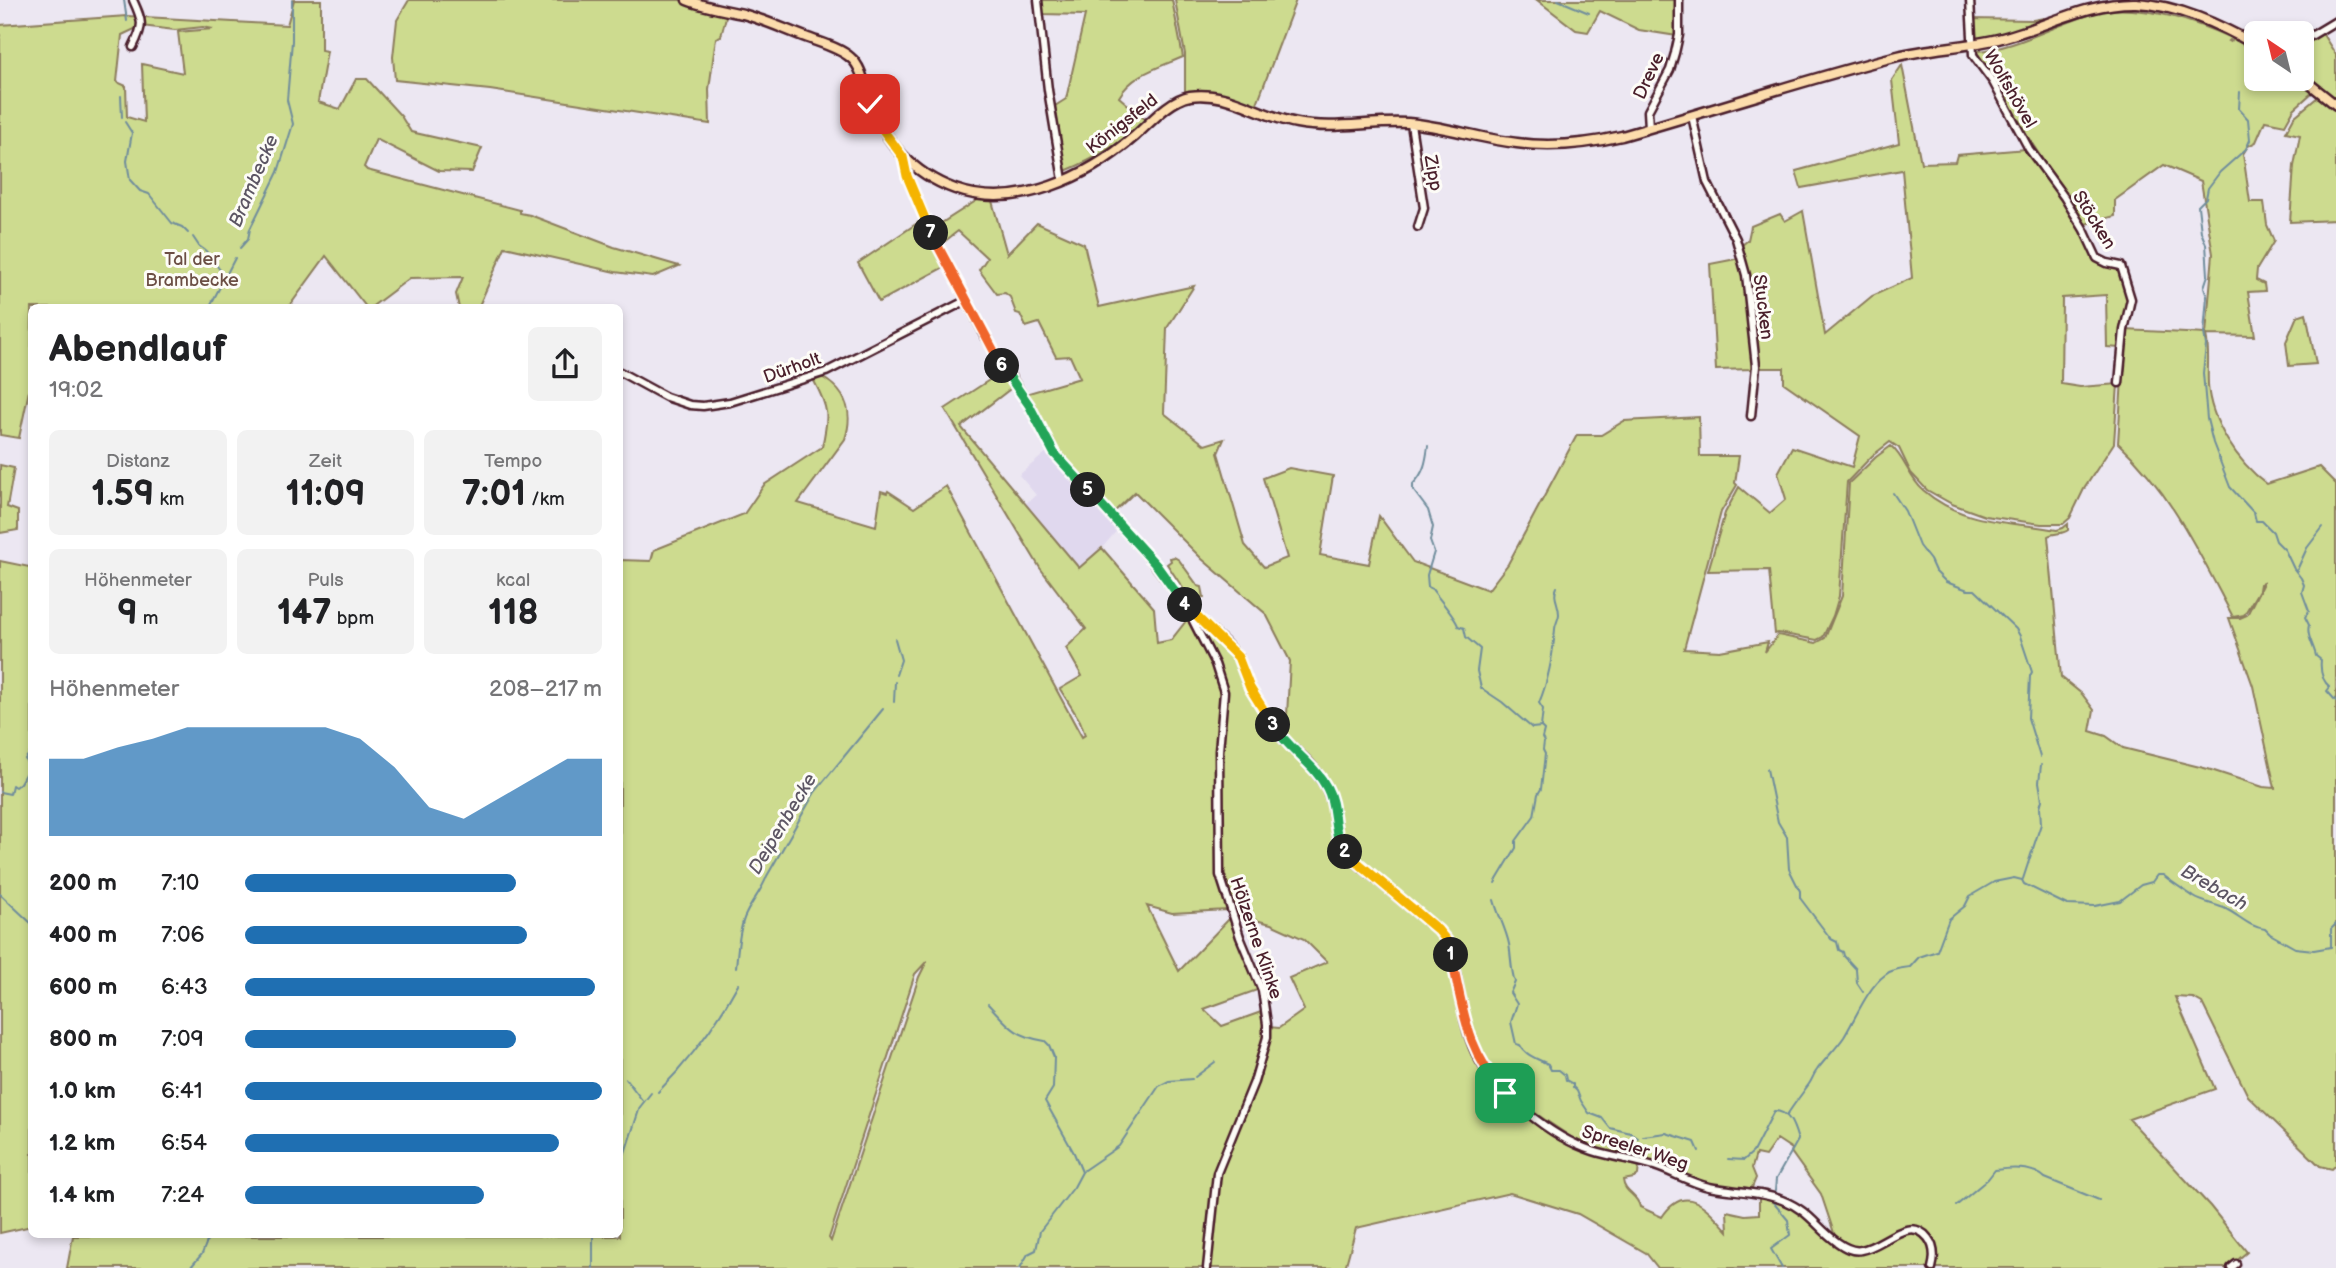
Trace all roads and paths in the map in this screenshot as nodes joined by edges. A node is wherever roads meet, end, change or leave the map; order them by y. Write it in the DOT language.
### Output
graph roads {
  1 [pos="133,0"];
  2 [pos="1038,0"];
  3 [pos="1679,0"];
  4 [pos="1970,0"];
  5 [pos="693,1"];
  6 [pos="2336,21"];
  7 [pos="2314,34"];
  8 [pos="2244,39"];
  9 [pos="1972,44"];
  10 [pos="133,47"];
  11 [pos="2314,87"];
  12 [pos="2336,105"];
  13 [pos="1692,116"];
  14 [pos="1411,124"];
  15 [pos="1648,128"];
  16 [pos="2029,149"];
  17 [pos="903,157"];
  18 [pos="1063,180"];
  19 [pos="1418,227"];
  20 [pos="967,300"];
  21 [pos="623,374"];
  22 [pos="2119,383"];
  23 [pos="1751,416"];
  24 [pos="1194,615"];
  25 [pos="1207,1268"];
  26 [pos="1932,1268"];
  1 -- 10 [label="street"];
  2 -- 18 [label="street"];
  3 -- 15 [label="street, Dreve"];
  4 -- 9 [label="street, Wolfshövel"];
  5 -- 17 [label="main road, Königsfeld"];
  6 -- 7 [label="street"];
  8 -- 9 [label="main road, Königsfeld"];
  9 -- 13 [label="main road, Königsfeld"];
  9 -- 16 [label="street, Wolfshövel"];
  11 -- 12 [label="main road"];
  13 -- 15 [label="main road, Königsfeld"];
  13 -- 23 [label="street, Stucken"];
  14 -- 15 [label="main road, Königsfeld"];
  14 -- 18 [label="main road, Königsfeld"];
  14 -- 19 [label="street, Zipp"];
  16 -- 22 [label="street, Stöcken"];
  17 -- 18 [label="main road, Königsfeld"];
  17 -- 20 [label="street, Spreeler Weg"];
  20 -- 21 [label="street, Dürholt"];
  20 -- 24 [label="street, Spreeler Weg"];
  24 -- 25 [label="street, Hölzerne Klinke"];
  24 -- 26 [label="street, Spreeler Weg"];
}
